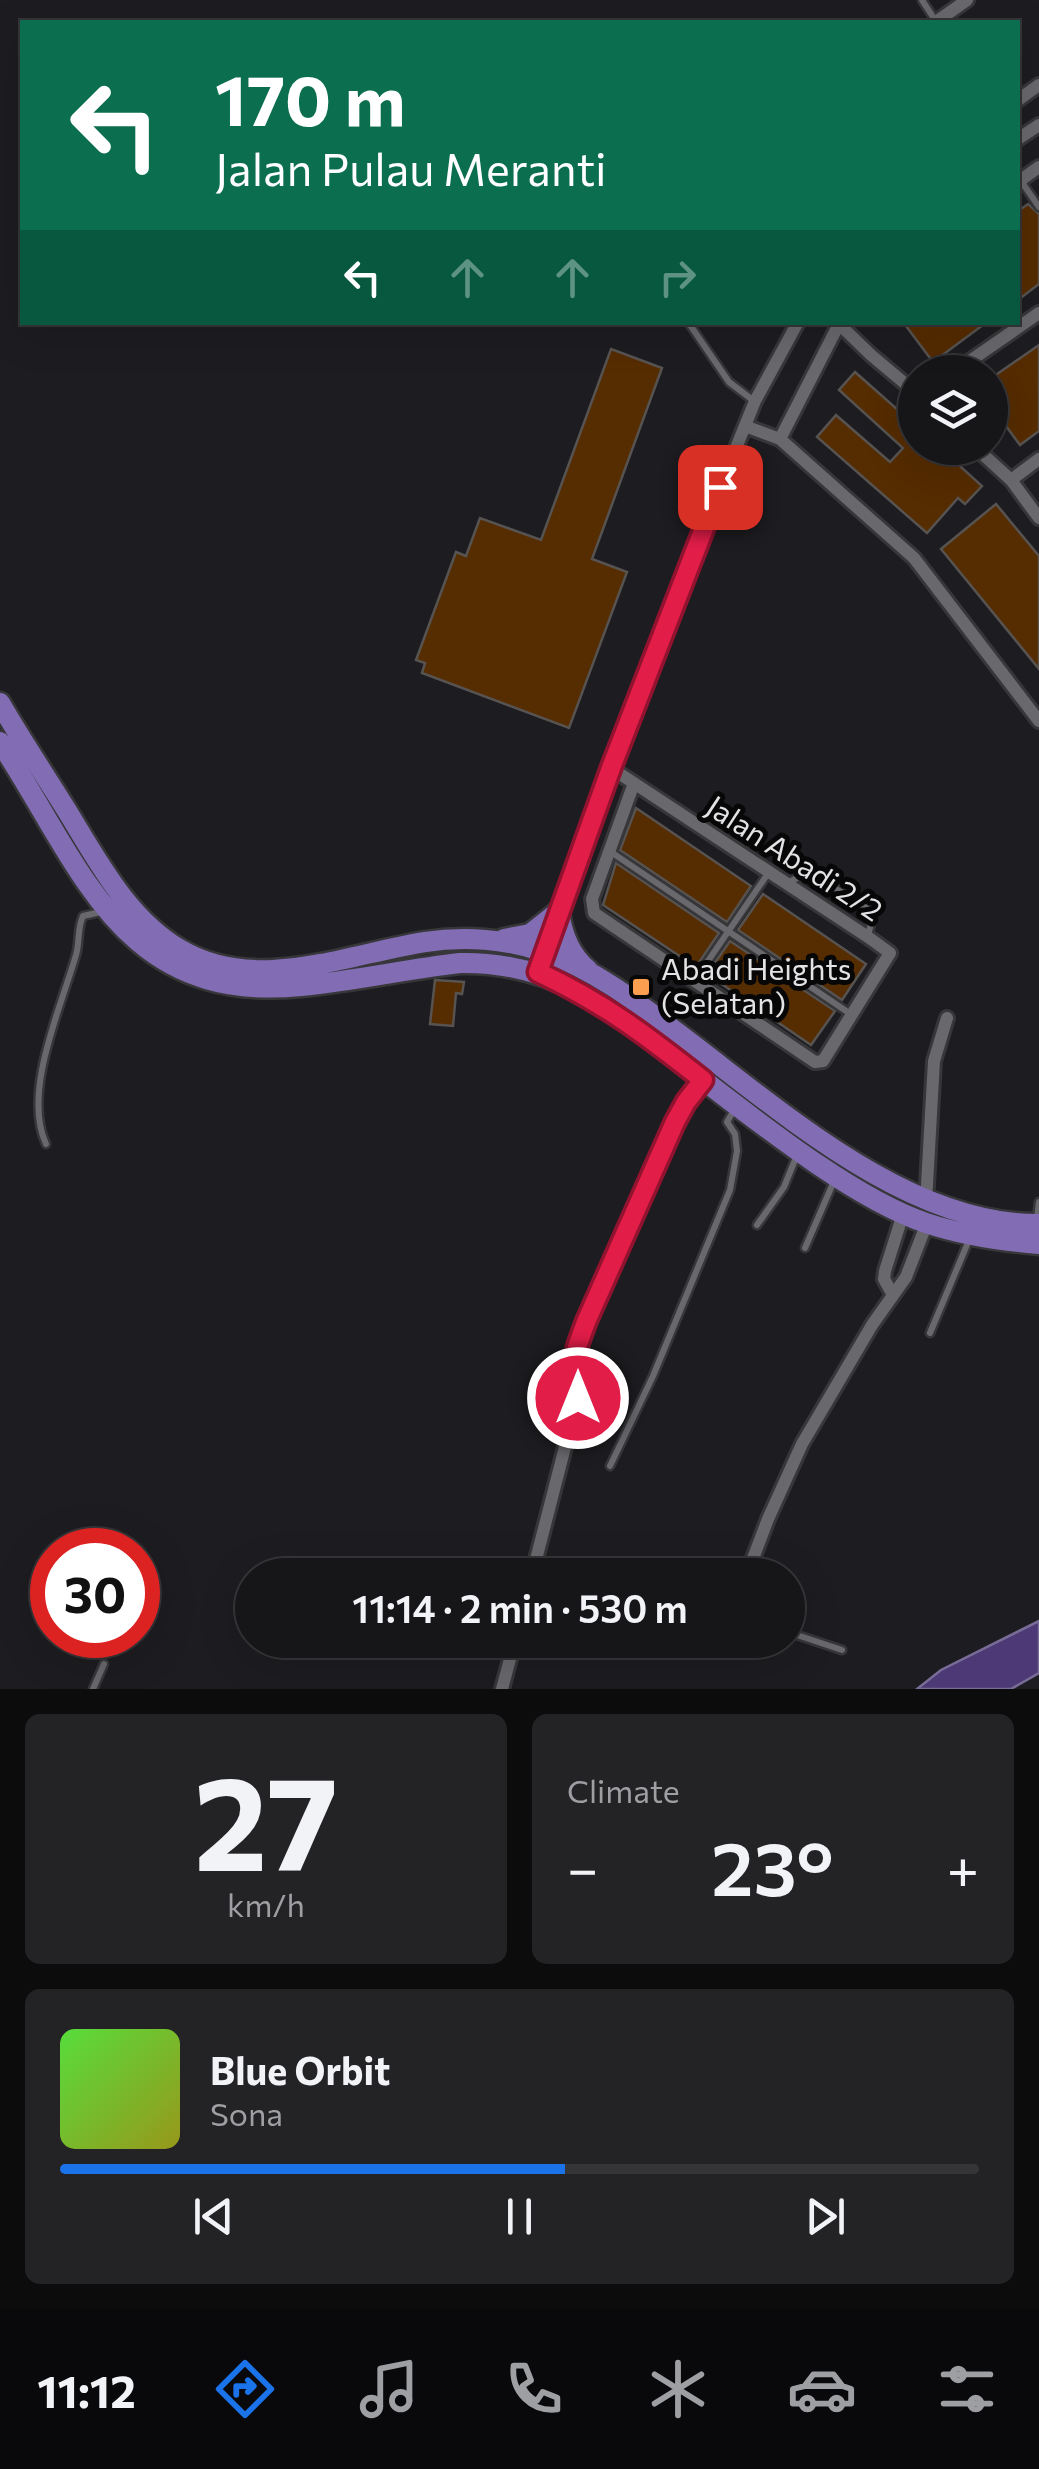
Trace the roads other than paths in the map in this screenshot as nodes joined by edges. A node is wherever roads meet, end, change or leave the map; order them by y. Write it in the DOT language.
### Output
graph roads {
  1 [pos="966,0"];
  2 [pos="939,20"];
  3 [pos="1020,182"];
  4 [pos="1039,207"];
  5 [pos="1039,313"];
  6 [pos="690,325"];
  7 [pos="796,325"];
  8 [pos="838,325"];
  9 [pos="841,325"];
  10 [pos="978,355"];
  11 [pos="898,378"];
  12 [pos="755,401"];
  13 [pos="745,426"];
  14 [pos="780,439"];
  15 [pos="1039,459"];
  16 [pos="995,465"];
  17 [pos="1011,480"];
  18 [pos="1039,518"];
  19 [pos="0,703"];
  20 [pos="1039,721"];
  21 [pos="0,742"];
  22 [pos="611,768"];
  23 [pos="634,783"];
  24 [pos="610,852"];
  25 [pos="770,872"];
  26 [pos="787,884"];
  27 [pos="107,910"];
  28 [pos="559,911"];
  29 [pos="728,932"];
  30 [pos="868,937"];
  31 [pos="491,940"];
  32 [pos="541,962"];
  33 [pos="598,978"];
  34 [pos="694,981"];
  35 [pos="852,1015"];
  36 [pos="947,1018"];
  37 [pos="703,1080"];
  38 [pos="737,1105"];
  39 [pos="46,1144"];
  40 [pos="800,1150"];
  41 [pos="836,1175"];
  42 [pos="1039,1202"];
  43 [pos="927,1212"];
  44 [pos="903,1214"];
  45 [pos="756,1225"];
  46 [pos="1038,1230"];
  47 [pos="970,1234"];
  48 [pos="806,1248"];
  49 [pos="893,1295"];
  50 [pos="930,1333"];
  51 [pos="610,1466"];
  52 [pos="536,1558"];
  53 [pos="754,1558"];
  54 [pos="805,1638"];
  55 [pos="842,1650"];
  56 [pos="510,1658"];
  57 [pos="104,1664"];
  58 [pos="93,1689"];
  59 [pos="502,1689"];
  1 -- 2 [label="street"];
  3 -- 4 [label="lane"];
  5 -- 10 [label="street"];
  6 -- 12 [label="lane"];
  7 -- 12 [label="street"];
  8 -- 14 [label="street"];
  9 -- 11 [label="street"];
  12 -- 13 [label="street"];
  13 -- 14 [label="street"];
  13 -- 22 [label="street"];
  14 -- 20 [label="street"];
  15 -- 17 [label="street"];
  16 -- 17 [label="street"];
  17 -- 18 [label="street"];
  19 -- 31 [label="main road"];
  21 -- 27 [label="main road"];
  22 -- 23 [label="street, Jalan Abadi 2/2"];
  22 -- 28 [label="street"];
  23 -- 24 [label="street"];
  23 -- 25 [label="street, Jalan Abadi 2/2"];
  24 -- 29 [label="lane"];
  24 -- 34 [label="street"];
  25 -- 26 [label="street, Jalan Abadi 2/2"];
  25 -- 29 [label="lane"];
  26 -- 30 [label="street, Jalan Abadi 2/2"];
  26 -- 30 [label="lane"];
  27 -- 32 [label="main road"];
  27 -- 39 [label="lane"];
  28 -- 31 [label="main road"];
  28 -- 32 [label="street"];
  28 -- 33 [label="main road"];
  29 -- 34 [label="lane"];
  29 -- 35 [label="lane"];
  30 -- 35 [label="street, Jalan Abadi 2/2"];
  31 -- 32 [label="main road"];
  32 -- 33 [label="main road"];
  32 -- 37 [label="main road"];
  33 -- 43 [label="main road"];
  34 -- 35 [label="street, Jalan Abadi 2/2"];
  36 -- 43 [label="street"];
  37 -- 38 [label="main road"];
  37 -- 52 [label="street"];
  38 -- 40 [label="main road"];
  38 -- 51 [label="lane"];
  40 -- 41 [label="main road"];
  40 -- 45 [label="lane"];
  41 -- 44 [label="main road"];
  41 -- 48 [label="lane"];
  42 -- 46 [label="lane"];
  43 -- 44 [label="main road"];
  43 -- 46 [label="main road"];
  43 -- 47 [label="main road"];
  43 -- 49 [label="street"];
  44 -- 49 [label="street"];
  46 -- 47 [label="main road"];
  47 -- 50 [label="lane"];
  49 -- 53 [label="street"];
  54 -- 55 [label="lane"];
  56 -- 59 [label="street"];
  57 -- 58 [label="lane"];
}
